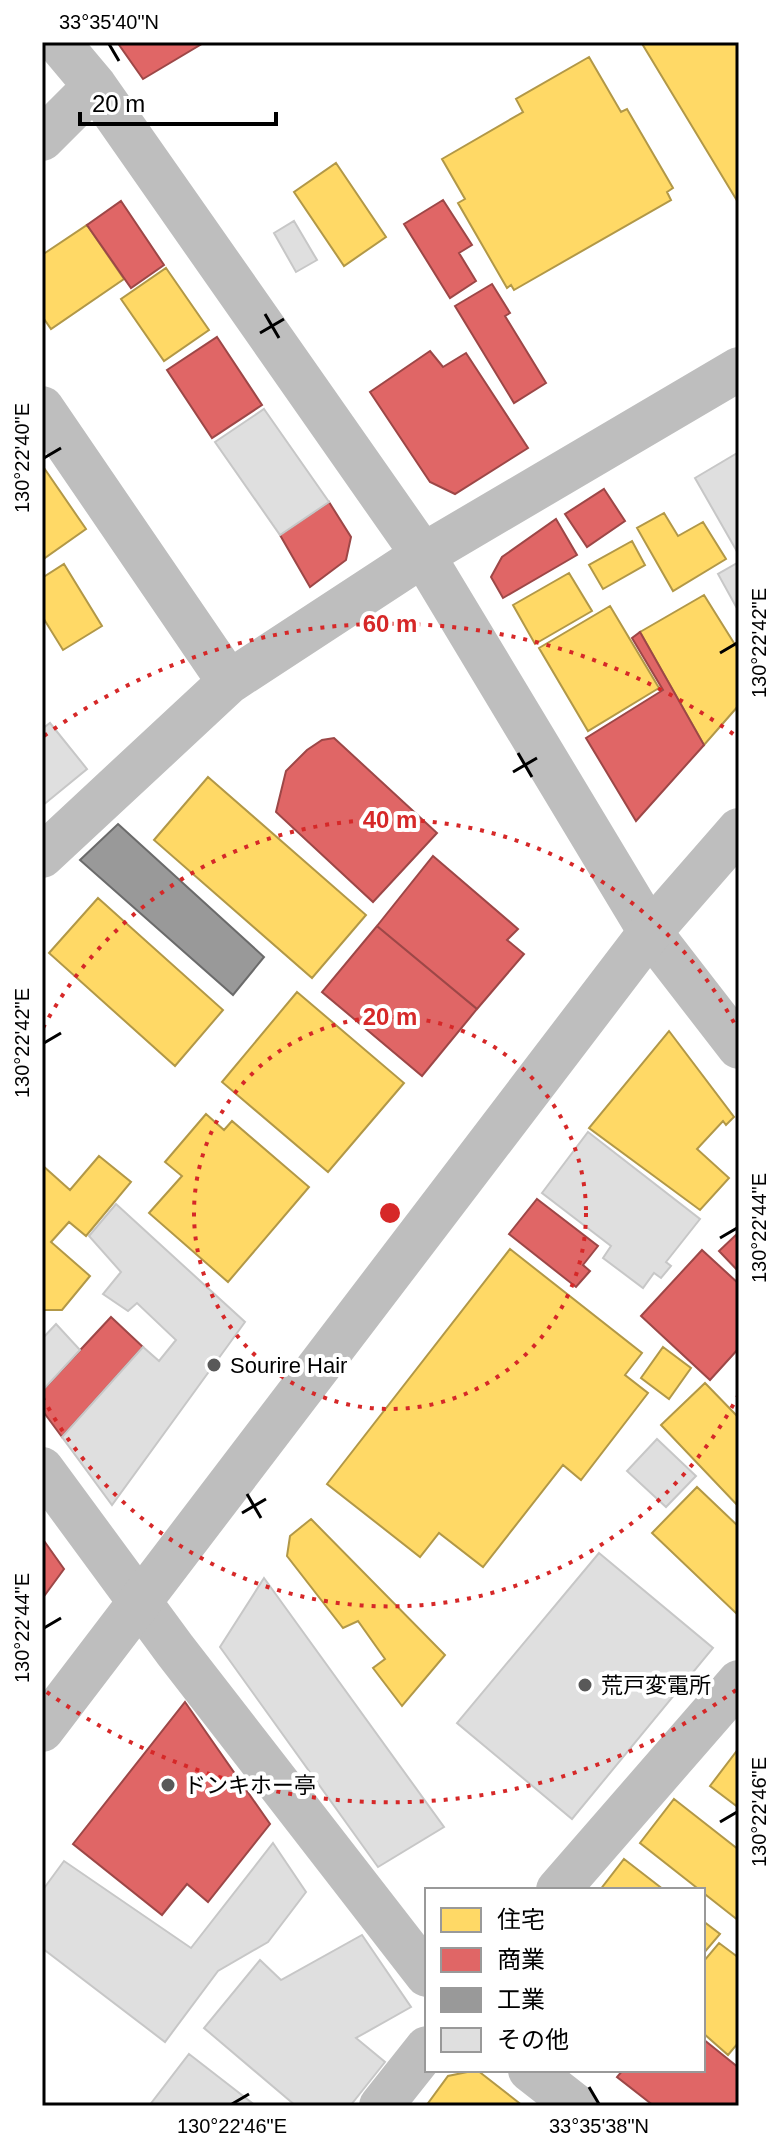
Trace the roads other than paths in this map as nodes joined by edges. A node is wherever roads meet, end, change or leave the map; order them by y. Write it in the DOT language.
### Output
graph roads {
  1 [pos="58,42"];
  2 [pos="95,86"];
  3 [pos="42,139"];
  4 [pos="739,369"];
  5 [pos="42,408"];
  6 [pos="423,555"];
  7 [pos="229,682"];
  8 [pos="739,830"];
  9 [pos="42,856"];
  10 [pos="650,932"];
  11 [pos="739,1047"];
  12 [pos="42,1469"];
  13 [pos="138,1602"];
  14 [pos="739,1682"];
  15 [pos="42,1730"];
  16 [pos="560,1888"];
  17 [pos="425,1972"];
  18 [pos="425,2051"];
  19 [pos="533,2072"];
  20 [pos="381,2106"];
  21 [pos="576,2106"];
  1 -- 2 [label="street"];
  2 -- 3 [label="street"];
  2 -- 6 [label="street"];
  4 -- 6 [label="street"];
  5 -- 7 [label="street"];
  6 -- 7 [label="street"];
  6 -- 10 [label="street"];
  7 -- 9 [label="street"];
  8 -- 10 [label="street"];
  10 -- 11 [label="street"];
  10 -- 13 [label="street"];
  12 -- 13 [label="street"];
  13 -- 15 [label="street"];
  13 -- 17 [label="street"];
  14 -- 16 [label="street"];
  18 -- 20 [label="street"];
  19 -- 21 [label="street"];
}
